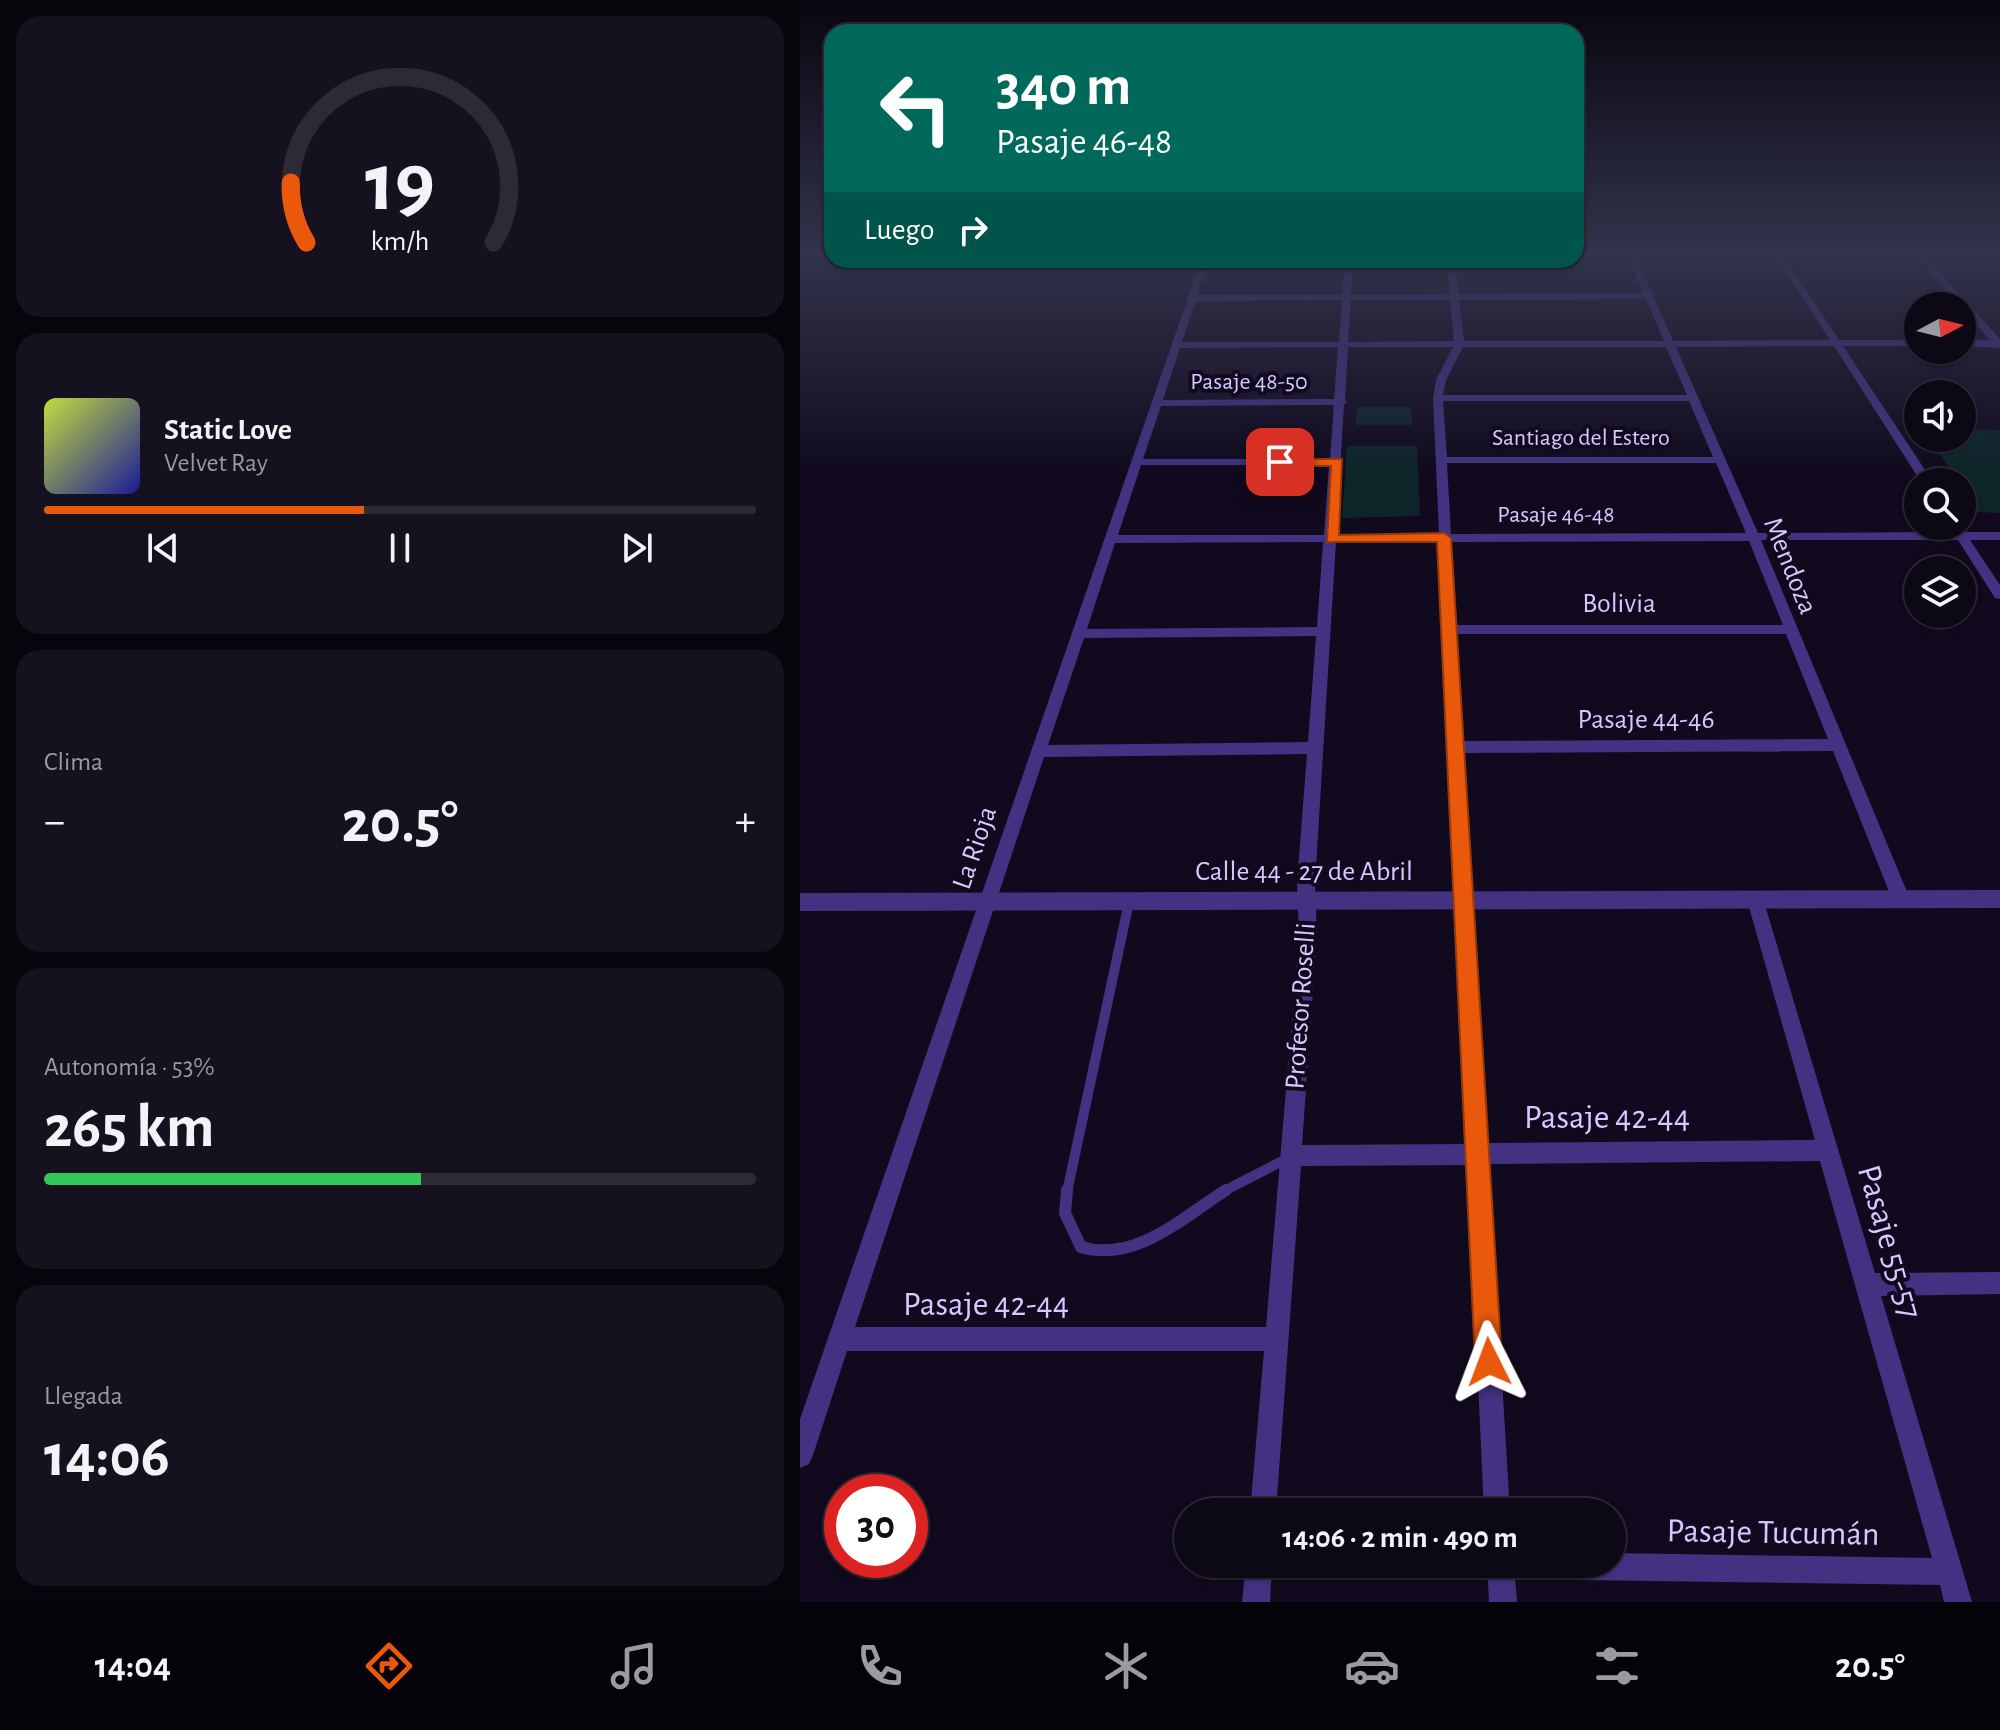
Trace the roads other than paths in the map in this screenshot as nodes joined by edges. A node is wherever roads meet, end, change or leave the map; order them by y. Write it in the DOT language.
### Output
graph roads {
  1 [pos="1183,327"];
  2 [pos="1345,327"];
  3 [pos="1458,327"];
  4 [pos="1663,327"];
  5 [pos="1826,327"];
  6 [pos="1984,327"];
  7 [pos="1837,343"];
  8 [pos="1904,343"];
  9 [pos="1976,343"];
  10 [pos="1459,344"];
  11 [pos="1671,344"];
  12 [pos="1999,344"];
  13 [pos="1177,345"];
  14 [pos="1344,346"];
  15 [pos="1438,398"];
  16 [pos="1693,398"];
  17 [pos="1342,402"];
  18 [pos="1156,403"];
  19 [pos="1442,460"];
  20 [pos="1719,460"];
  21 [pos="1137,462"];
  22 [pos="1337,462"];
  23 [pos="1918,468"];
  24 [pos="1904,532"];
  25 [pos="1976,533"];
  26 [pos="1753,536"];
  27 [pos="2000,536"];
  28 [pos="1444,538"];
  29 [pos="1113,539"];
  30 [pos="1332,539"];
  31 [pos="1965,540"];
  32 [pos="2000,595"];
  33 [pos="1449,629"];
  34 [pos="1790,630"];
  35 [pos="1325,631"];
  36 [pos="1079,634"];
  37 [pos="1837,745"];
  38 [pos="1455,747"];
  39 [pos="1316,748"];
  40 [pos="1038,751"];
  41 [pos="1901,899"];
  42 [pos="2000,899"];
  43 [pos="1756,900"];
  44 [pos="985,901"];
  45 [pos="1307,901"];
  46 [pos="800,902"];
  47 [pos="1129,902"];
  48 [pos="1463,902"];
  49 [pos="1828,1150"];
  50 [pos="1477,1153"];
  51 [pos="1291,1156"];
  52 [pos="2000,1283"];
  53 [pos="1866,1285"];
  54 [pos="839,1339"];
  55 [pos="1276,1339"];
  56 [pos="800,1455"];
  57 [pos="1264,1498"];
  58 [pos="1496,1498"];
  59 [pos="1626,1566"];
  60 [pos="1949,1572"];
  61 [pos="1258,1578"];
  62 [pos="1501,1578"];
  63 [pos="1256,1602"];
  64 [pos="1503,1602"];
  65 [pos="1958,1602"];
  1 -- 13 [label="street, La Rioja"];
  2 -- 14 [label="street, Profesor Roselli"];
  3 -- 10 [label="street"];
  4 -- 11 [label="street, Mendoza"];
  5 -- 7 [label="street"];
  6 -- 12 [label="street"];
  7 -- 8 [label="street"];
  7 -- 11 [label="street"];
  7 -- 23 [label="street"];
  9 -- 12 [label="street"];
  10 -- 11 [label="street"];
  10 -- 14 [label="street"];
  10 -- 15 [label="street"];
  11 -- 16 [label="street, Mendoza"];
  13 -- 14 [label="street"];
  13 -- 18 [label="street, La Rioja"];
  14 -- 17 [label="street, Profesor Roselli"];
  15 -- 16 [label="street"];
  15 -- 19 [label="street"];
  16 -- 20 [label="street, Mendoza"];
  17 -- 18 [label="street, Pasaje 48-50"];
  17 -- 22 [label="street, Profesor Roselli"];
  18 -- 21 [label="street, La Rioja"];
  19 -- 20 [label="street, Santiago del Estero"];
  19 -- 28 [label="street"];
  20 -- 26 [label="street, Mendoza"];
  21 -- 22 [label="street"];
  21 -- 29 [label="street, La Rioja"];
  22 -- 30 [label="street, Profesor Roselli"];
  24 -- 26 [label="street, Pasaje 46-48"];
  25 -- 27 [label="street, Pasaje 46-48"];
  26 -- 28 [label="street, Pasaje 46-48"];
  26 -- 34 [label="street, Mendoza"];
  28 -- 30 [label="street, Pasaje 46-48"];
  28 -- 33 [label="street"];
  29 -- 30 [label="street, Pasaje 46-48"];
  29 -- 36 [label="street, La Rioja"];
  30 -- 35 [label="street, Profesor Roselli"];
  31 -- 32 [label="street"];
  33 -- 34 [label="street, Bolivia"];
  33 -- 38 [label="street"];
  34 -- 37 [label="street, Mendoza"];
  35 -- 36 [label="street"];
  35 -- 39 [label="street, Profesor Roselli"];
  36 -- 40 [label="street, La Rioja"];
  37 -- 38 [label="street, Pasaje 44-46"];
  37 -- 41 [label="street, Mendoza"];
  38 -- 48 [label="street"];
  39 -- 40 [label="street"];
  39 -- 45 [label="street, Profesor Roselli"];
  40 -- 44 [label="street, La Rioja"];
  41 -- 42 [label="street, Calle 44 - 27 de Abril"];
  41 -- 43 [label="street, Calle 44 - 27 de Abril"];
  43 -- 48 [label="street, Calle 44 - 27 de Abril"];
  43 -- 49 [label="street, Pasaje 55-57"];
  44 -- 46 [label="street, Calle 44 - 27 de Abril"];
  44 -- 47 [label="street, Calle 44 - 27 de Abril"];
  44 -- 54 [label="street, La Rioja"];
  45 -- 47 [label="street, Calle 44 - 27 de Abril"];
  45 -- 48 [label="street, Calle 44 - 27 de Abril"];
  45 -- 51 [label="street, Profesor Roselli"];
  47 -- 51 [label="lane"];
  48 -- 50 [label="street"];
  49 -- 50 [label="street, Pasaje 42-44"];
  49 -- 53 [label="street, Pasaje 55-57"];
  50 -- 51 [label="street, Pasaje 42-44"];
  50 -- 58 [label="street"];
  51 -- 55 [label="street, Profesor Roselli"];
  52 -- 53 [label="street"];
  53 -- 60 [label="street, Pasaje 55-57"];
  54 -- 55 [label="street, Pasaje 42-44"];
  54 -- 56 [label="street, La Rioja"];
  55 -- 57 [label="street, Profesor Roselli"];
  59 -- 60 [label="street, Pasaje Tucumán"];
  60 -- 65 [label="street, Pasaje 55-57"];
  61 -- 63 [label="street"];
  62 -- 64 [label="street"];
}
